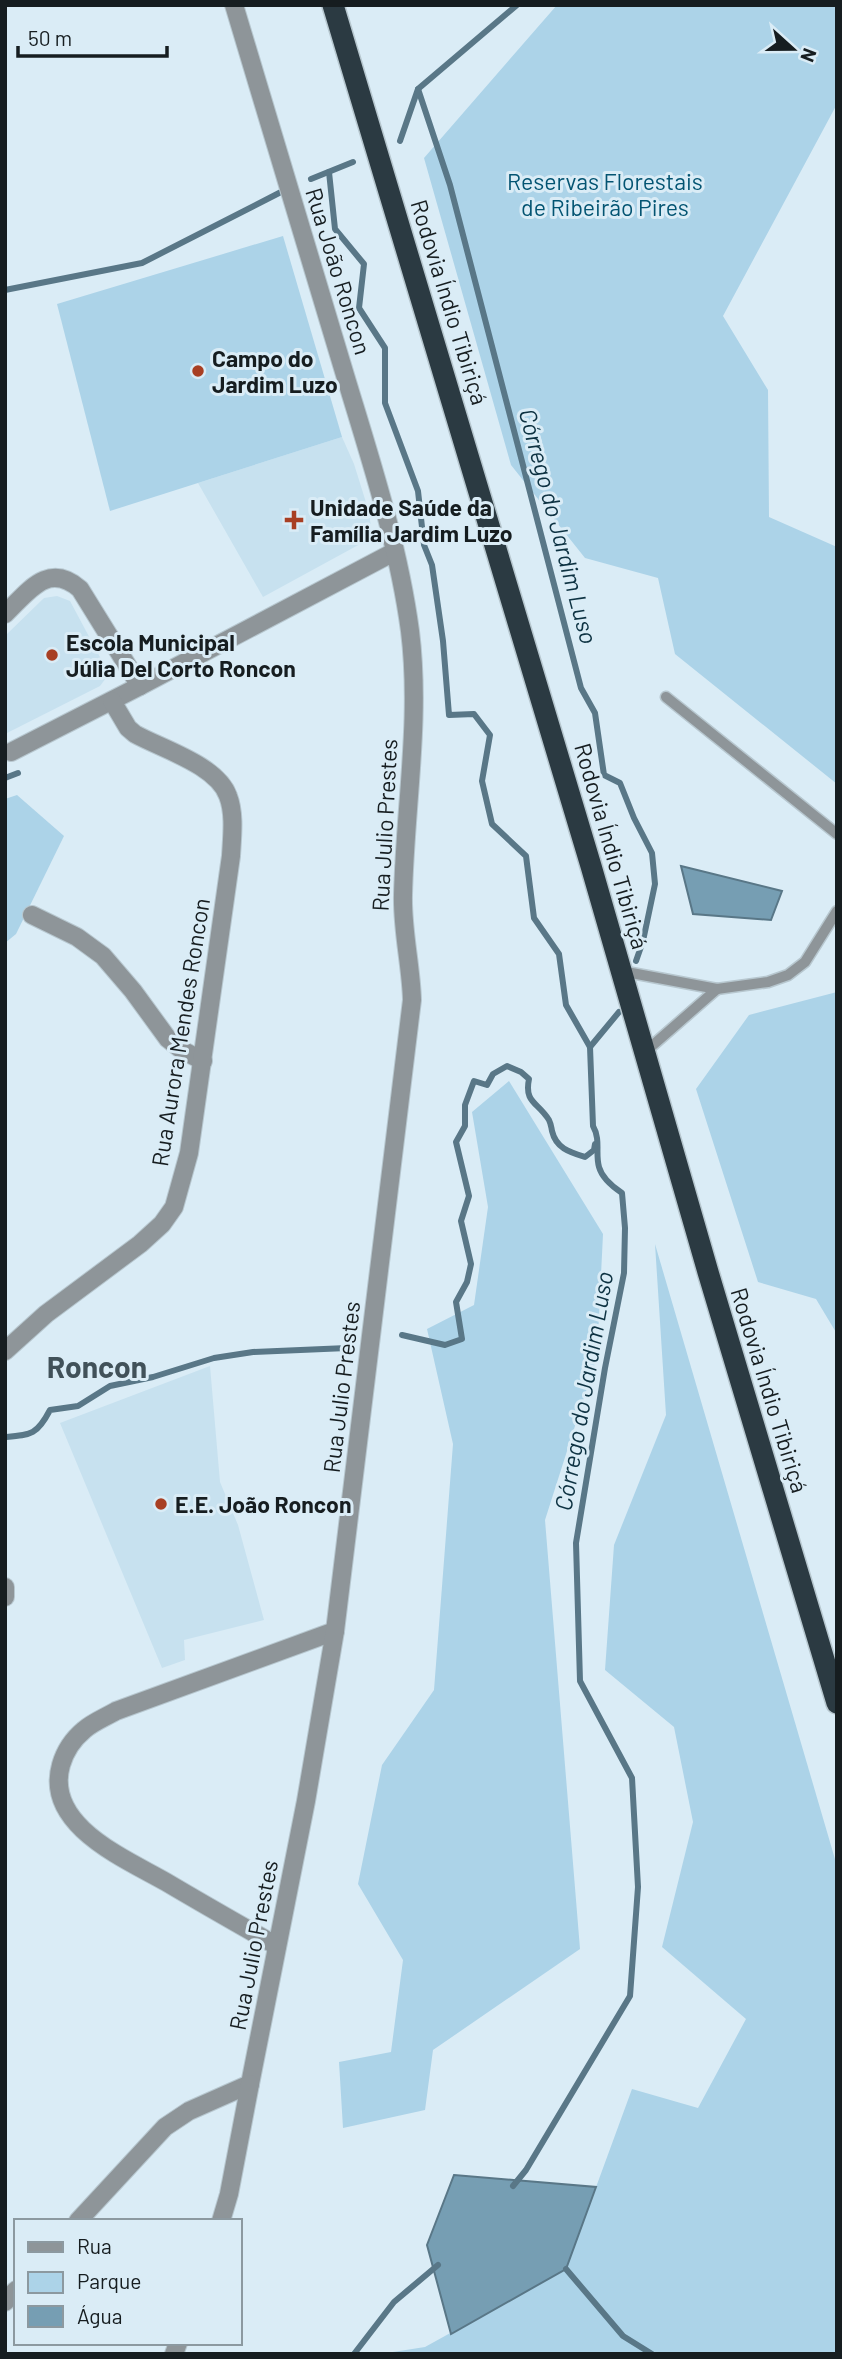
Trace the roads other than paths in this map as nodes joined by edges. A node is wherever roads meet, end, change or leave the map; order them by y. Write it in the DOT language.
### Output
graph roads {
  1 [pos="234,5"];
  2 [pos="333,5"];
  3 [pos="394,552"];
  4 [pos="5,614"];
  5 [pos="140,687"];
  6 [pos="666,697"];
  7 [pos="112,701"];
  8 [pos="11,752"];
  9 [pos="837,834"];
  10 [pos="837,911"];
  11 [pos="32,915"];
  12 [pos="621,971"];
  13 [pos="717,989"];
  14 [pos="645,1052"];
  15 [pos="203,1061"];
  16 [pos="5,1351"];
  17 [pos="5,1587"];
  18 [pos="5,1597"];
  19 [pos="335,1631"];
  20 [pos="837,1703"];
  21 [pos="277,1946"];
  22 [pos="250,2084"];
  23 [pos="80,2219"];
  24 [pos="222,2219"];
  1 -- 3 [label="street, Rua João Roncon"];
  2 -- 12 [label="highway, Rodovia Índio Tibiriçá"];
  3 -- 5 [label="street"];
  3 -- 19 [label="street, Rua Julio Prestes"];
  4 -- 5 [label="street"];
  5 -- 7 [label="street"];
  6 -- 9 [label="lane"];
  7 -- 8 [label="street"];
  7 -- 15 [label="street, Rua Aurora Mendes Roncon"];
  10 -- 13 [label="lane"];
  11 -- 15 [label="street"];
  12 -- 13 [label="lane"];
  12 -- 14 [label="highway, Rodovia Índio Tibiriçá"];
  13 -- 14 [label="lane"];
  14 -- 20 [label="highway, Rodovia Índio Tibiriçá"];
  15 -- 16 [label="street, Rua Aurora Mendes Roncon"];
  17 -- 18 [label="street"];
  19 -- 21 [label="street, Rua Julio Prestes"];
  19 -- 21 [label="street"];
  21 -- 22 [label="street, Rua Julio Prestes"];
  22 -- 23 [label="street"];
  22 -- 24 [label="street, Rua Julio Prestes"];
}
